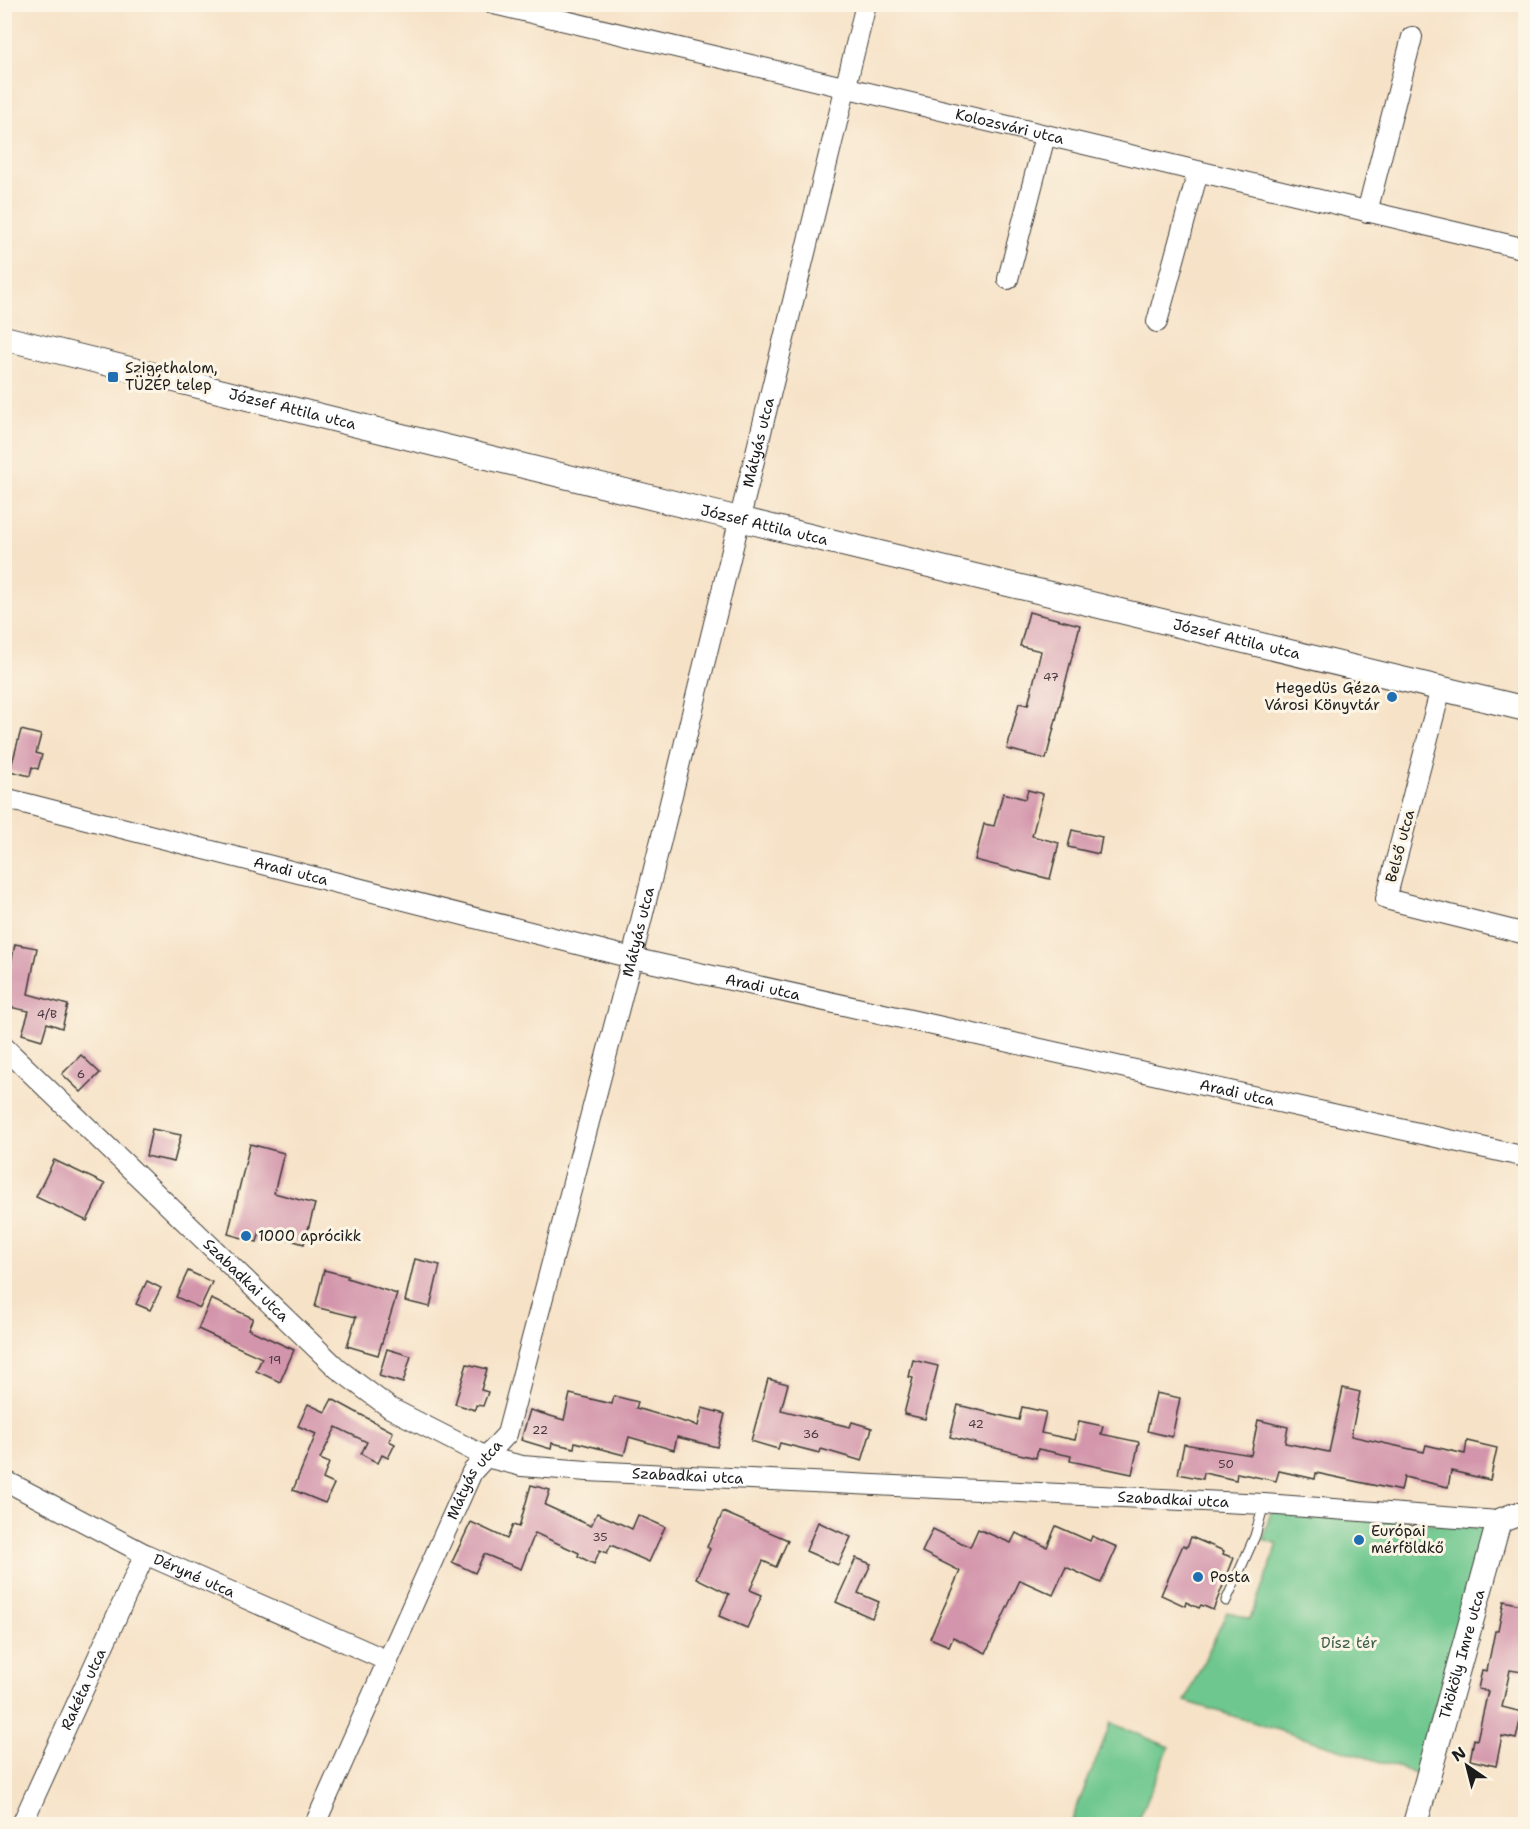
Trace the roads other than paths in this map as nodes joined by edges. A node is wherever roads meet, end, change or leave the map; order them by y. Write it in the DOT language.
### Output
graph roads {
  1 [pos="494,4"];
  2 [pos="866,4"];
  3 [pos="1412,37"];
  4 [pos="845,89"];
  5 [pos="1045,136"];
  6 [pos="1197,172"];
  7 [pos="1367,212"];
  8 [pos="1526,249"];
  9 [pos="1008,279"];
  10 [pos="1157,322"];
  11 [pos="4,338"];
  12 [pos="739,519"];
  13 [pos="1441,688"];
  14 [pos="1526,709"];
  15 [pos="4,798"];
  16 [pos="1526,934"];
  17 [pos="632,958"];
  18 [pos="4,1047"];
  19 [pos="1526,1157"];
  20 [pos="486,1457"];
  21 [pos="4,1480"];
  22 [pos="1264,1504"];
  23 [pos="1526,1515"];
  24 [pos="1499,1521"];
  25 [pos="145,1554"];
  26 [pos="1226,1601"];
  27 [pos="388,1661"];
  28 [pos="22,1824"];
  29 [pos="315,1824"];
  30 [pos="1415,1824"];
  1 -- 4 [label="street, Kolozsvári utca"];
  2 -- 4 [label="street, Mátyás utca"];
  3 -- 7 [label="street"];
  4 -- 5 [label="street, Kolozsvári utca"];
  4 -- 12 [label="street, Mátyás utca"];
  5 -- 6 [label="street, Kolozsvári utca"];
  5 -- 9 [label="street"];
  6 -- 7 [label="street, Kolozsvári utca"];
  6 -- 10 [label="street"];
  7 -- 8 [label="street, Kolozsvári utca"];
  11 -- 12 [label="street, József Attila utca"];
  12 -- 13 [label="street, József Attila utca"];
  12 -- 17 [label="street, Mátyás utca"];
  13 -- 14 [label="street, József Attila utca"];
  13 -- 16 [label="street, Belső utca"];
  15 -- 17 [label="street, Aradi utca"];
  17 -- 19 [label="street, Aradi utca"];
  17 -- 20 [label="street, Mátyás utca"];
  18 -- 20 [label="street, Szabadkai utca"];
  20 -- 22 [label="street, Szabadkai utca"];
  20 -- 27 [label="street, Mátyás utca"];
  21 -- 25 [label="street, Déryné utca"];
  22 -- 24 [label="street, Szabadkai utca"];
  22 -- 26 [label="lane"];
  23 -- 24 [label="street, Szabadkai utca"];
  24 -- 30 [label="street, Thököly Imre utca"];
  25 -- 27 [label="street, Déryné utca"];
  25 -- 28 [label="street, Rakéta utca"];
  27 -- 29 [label="street, Mátyás utca"];
}
